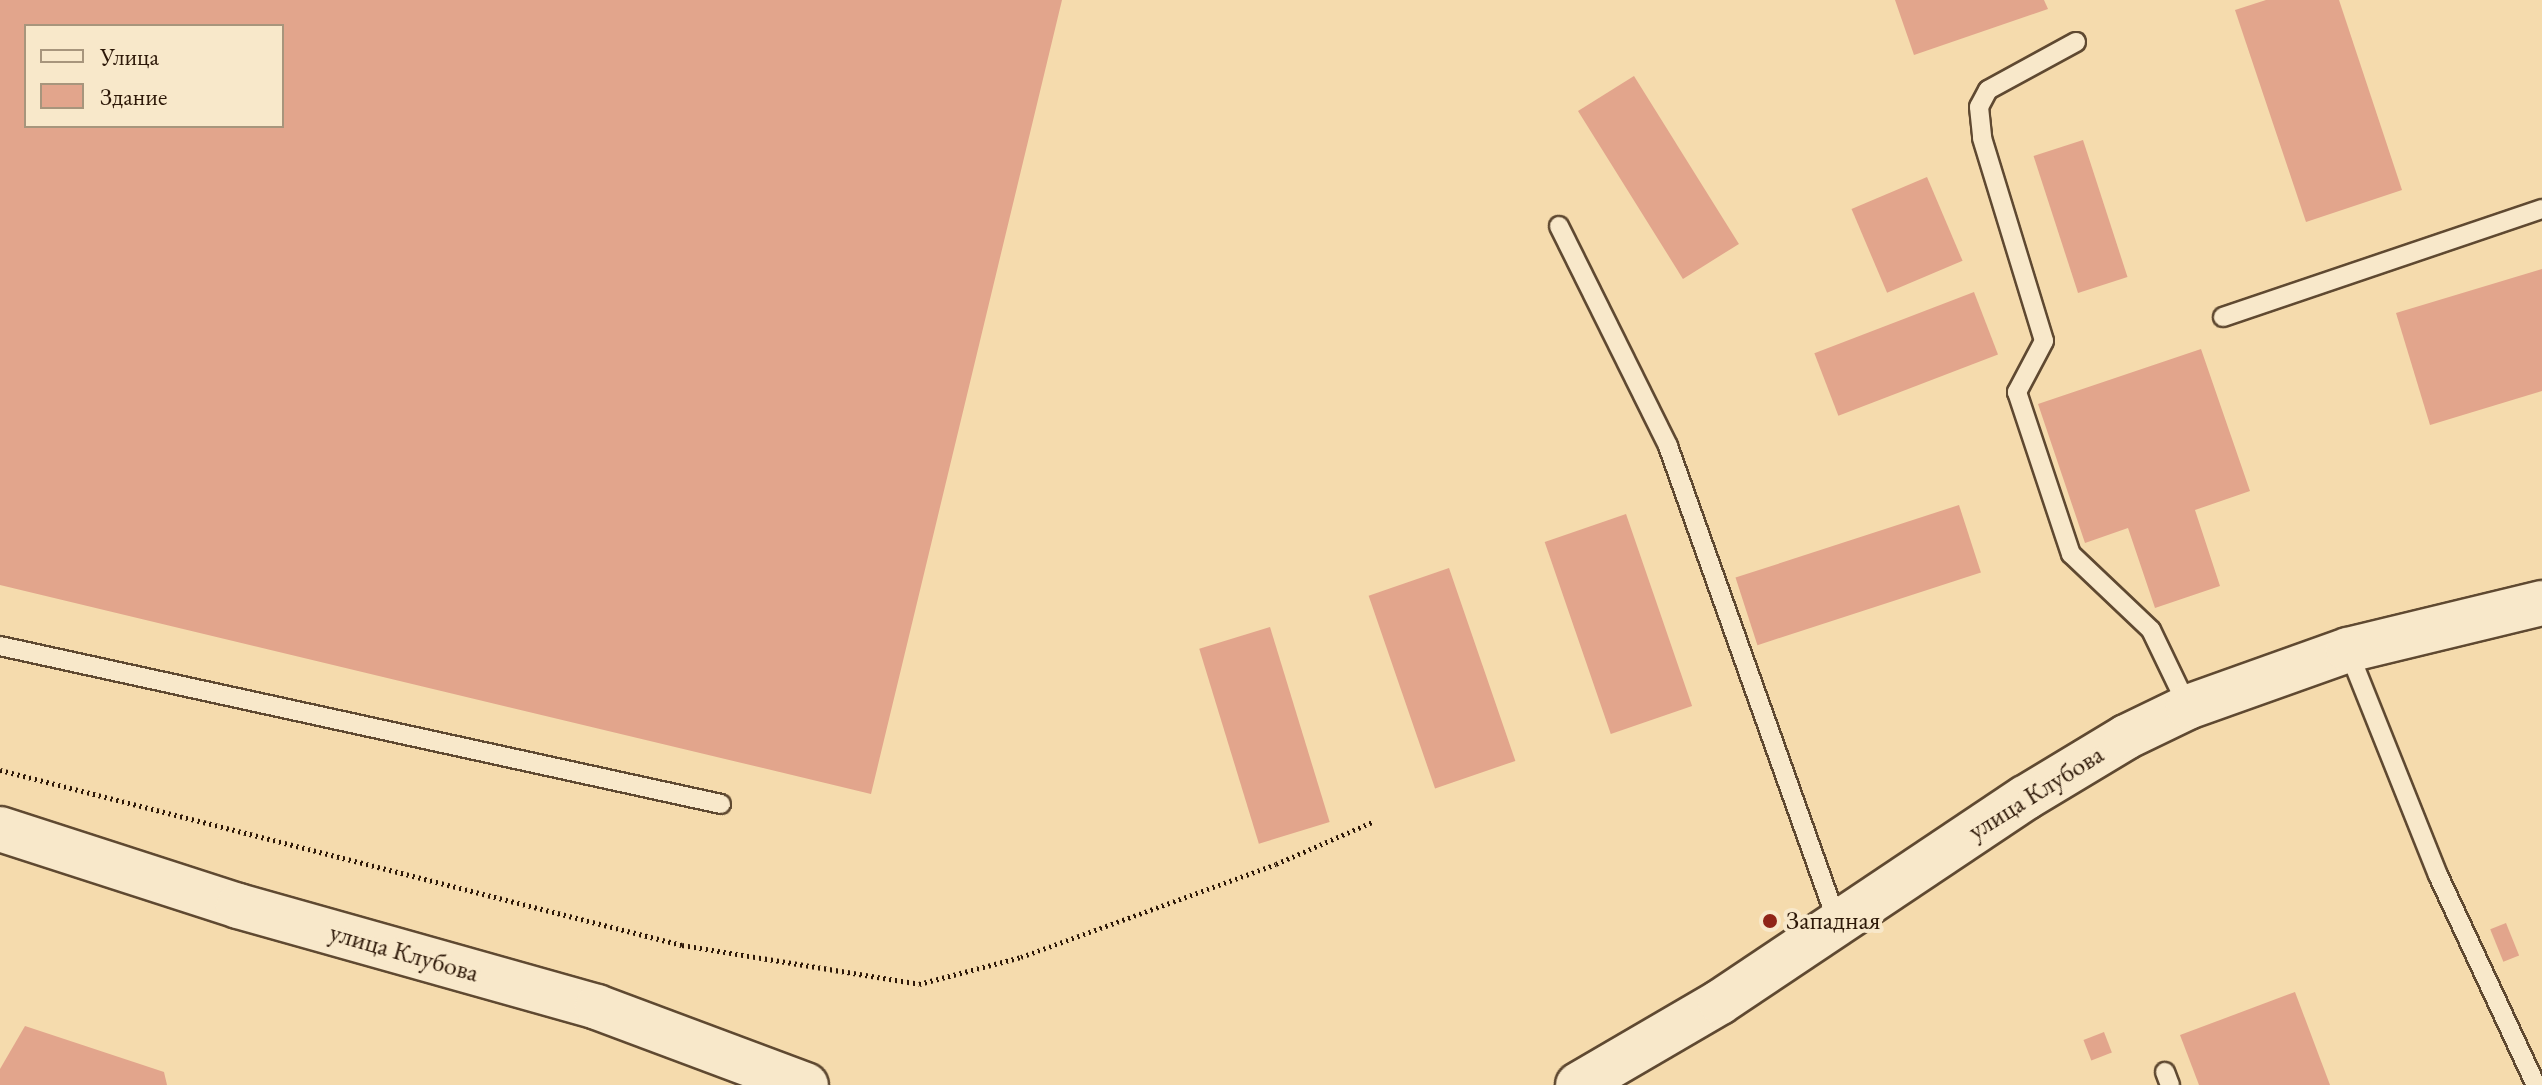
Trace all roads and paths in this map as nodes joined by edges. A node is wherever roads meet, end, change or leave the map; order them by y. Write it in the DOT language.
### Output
graph roads {
  1 [pos="2076,42"];
  2 [pos="2542,209"];
  3 [pos="1559,226"];
  4 [pos="2223,317"];
  5 [pos="2542,603"];
  6 [pos="0,646"];
  7 [pos="2348,650"];
  8 [pos="2188,707"];
  9 [pos="0,770"];
  10 [pos="721,804"];
  11 [pos="1372,822"];
  12 [pos="0,829"];
  13 [pos="1838,924"];
  14 [pos="806,1085"];
  15 [pos="1578,1085"];
  16 [pos="2536,1085"];
  1 -- 8 [label="lane"];
  2 -- 4 [label="lane"];
  3 -- 13 [label="lane"];
  5 -- 7 [label="main road, улица Клубова"];
  6 -- 10 [label="lane"];
  7 -- 8 [label="main road, улица Клубова"];
  7 -- 16 [label="lane"];
  8 -- 13 [label="main road, улица Клубова"];
  9 -- 11 [label="path"];
  12 -- 14 [label="main road, улица Клубова"];
  13 -- 15 [label="main road, улица Клубова"];
}
